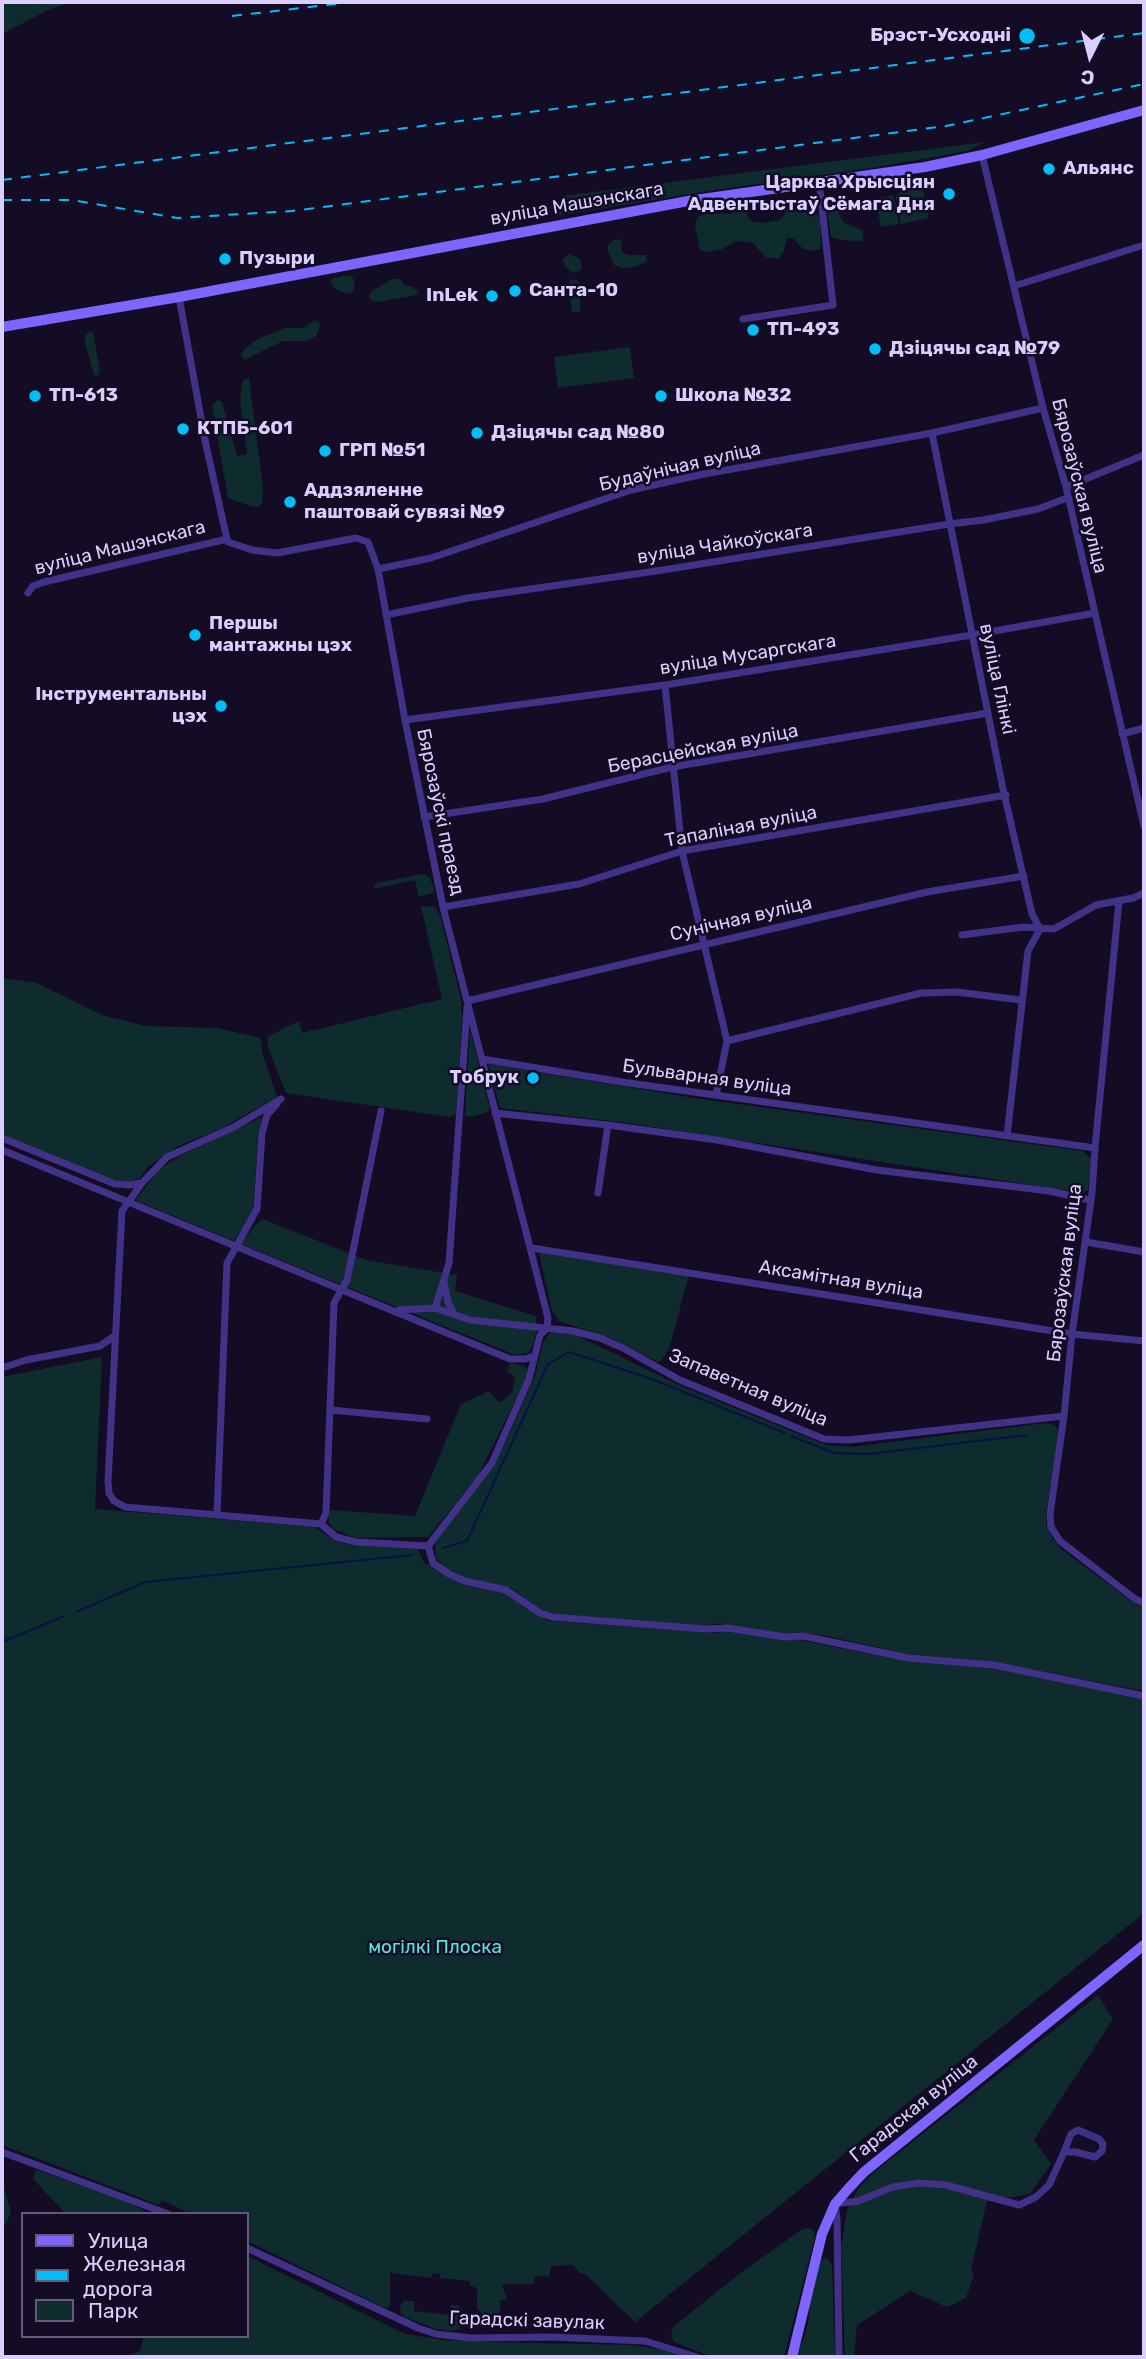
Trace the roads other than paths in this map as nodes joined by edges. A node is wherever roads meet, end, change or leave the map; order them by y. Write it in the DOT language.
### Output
graph roads {
  1 [pos="1144,110"];
  2 [pos="982,155"];
  3 [pos="819,182"];
  4 [pos="1144,245"];
  5 [pos="1014,286"];
  6 [pos="179,297"];
  7 [pos="743,319"];
  8 [pos="2,327"];
  9 [pos="1043,408"];
  10 [pos="932,433"];
  11 [pos="1144,455"];
  12 [pos="1066,487"];
  13 [pos="1067,498"];
  14 [pos="949,524"];
  15 [pos="227,539"];
  16 [pos="378,569"];
  17 [pos="28,593"];
  18 [pos="1095,613"];
  19 [pos="386,615"];
  20 [pos="972,635"];
  21 [pos="665,685"];
  22 [pos="988,713"];
  23 [pos="405,720"];
  24 [pos="1144,728"];
  25 [pos="1122,734"];
  26 [pos="672,767"];
  27 [pos="1006,795"];
  28 [pos="424,817"];
  29 [pos="1144,826"];
  30 [pos="682,850"];
  31 [pos="1024,876"];
  32 [pos="1144,893"];
  33 [pos="1119,901"];
  34 [pos="443,906"];
  35 [pos="1040,929"];
  36 [pos="961,935"];
  37 [pos="703,944"];
  38 [pos="467,1000"];
  39 [pos="1021,1000"];
  40 [pos="727,1041"];
  41 [pos="482,1059"];
  42 [pos="716,1095"];
  43 [pos="381,1111"];
  44 [pos="495,1113"];
  45 [pos="608,1125"];
  46 [pos="1007,1136"];
  47 [pos="2,1138"];
  48 [pos="1095,1149"];
  49 [pos="2,1150"];
  50 [pos="142,1183"];
  51 [pos="598,1193"];
  52 [pos="1090,1200"];
  53 [pos="128,1201"];
  54 [pos="1086,1242"];
  55 [pos="236,1246"];
  56 [pos="532,1248"];
  57 [pos="1144,1252"];
  58 [pos="444,1281"];
  59 [pos="342,1289"];
  60 [pos="435,1308"];
  61 [pos="395,1310"];
  62 [pos="455,1314"];
  63 [pos="547,1328"];
  64 [pos="1072,1334"];
  65 [pos="113,1337"];
  66 [pos="1144,1341"];
  67 [pos="100,1346"];
  68 [pos="534,1356"];
  69 [pos="113,1357"];
  70 [pos="2,1368"];
  71 [pos="331,1410"];
  72 [pos="1064,1416"];
  73 [pos="426,1419"];
  74 [pos="218,1514"];
  75 [pos="321,1524"];
  76 [pos="428,1546"];
  77 [pos="1144,1603"];
  78 [pos="1144,1696"];
  79 [pos="1144,1945"];
  80 [pos="2,2152"];
  81 [pos="1064,2152"];
  82 [pos="835,2204"];
  83 [pos="163,2212"];
  84 [pos="248,2248"];
  85 [pos="697,2357"];
  86 [pos="792,2357"];
  87 [pos="839,2357"];
  1 -- 2 [label="main road, вуліца Машэнскага"];
  2 -- 3 [label="main road, вуліца Машэнскага"];
  2 -- 5 [label="street, Бярозаўская вуліца"];
  3 -- 6 [label="main road, вуліца Машэнскага"];
  3 -- 7 [label="street"];
  4 -- 5 [label="street"];
  5 -- 9 [label="street, Бярозаўская вуліца"];
  6 -- 8 [label="main road, вуліца Машэнскага"];
  6 -- 15 [label="street, вуліца Машэнскага"];
  9 -- 10 [label="street, Будаўнічая вуліца"];
  9 -- 12 [label="street, Бярозаўская вуліца"];
  10 -- 14 [label="street, вуліца Глінкі"];
  10 -- 16 [label="street, Будаўнічая вуліца"];
  11 -- 12 [label="street"];
  12 -- 13 [label="street, Бярозаўская вуліца"];
  13 -- 14 [label="street, вуліца Чайкоўскага"];
  13 -- 18 [label="street, Бярозаўская вуліца"];
  14 -- 19 [label="street, вуліца Чайкоўскага"];
  14 -- 20 [label="street, вуліца Глінкі"];
  15 -- 16 [label="street"];
  15 -- 17 [label="street, вуліца Машэнскага"];
  16 -- 19 [label="street, Бярозаўскі праезд"];
  18 -- 20 [label="street, вуліца Мусаргскага"];
  18 -- 25 [label="street, Бярозаўская вуліца"];
  19 -- 23 [label="street, Бярозаўскі праезд"];
  20 -- 21 [label="street, вуліца Мусаргскага"];
  20 -- 22 [label="street, вуліца Глінкі"];
  21 -- 23 [label="street, вуліца Мусаргскага"];
  21 -- 26 [label="street"];
  22 -- 26 [label="street, Берасцейская вуліца"];
  22 -- 27 [label="street, вуліца Глінкі"];
  23 -- 28 [label="street, Бярозаўскі праезд"];
  24 -- 25 [label="street"];
  25 -- 29 [label="street, Бярозаўская вуліца"];
  26 -- 28 [label="street, Берасцейская вуліца"];
  26 -- 30 [label="street"];
  27 -- 30 [label="street, Тапаліная вуліца"];
  27 -- 31 [label="street, вуліца Глінкі"];
  28 -- 34 [label="street, Бярозаўскі праезд"];
  30 -- 34 [label="street, Тапаліная вуліца"];
  30 -- 37 [label="street"];
  31 -- 35 [label="street, вуліца Глінкі"];
  31 -- 37 [label="street, Сунічная вуліца"];
  32 -- 33 [label="street"];
  33 -- 35 [label="street"];
  33 -- 48 [label="street, Бярозаўская вуліца"];
  34 -- 38 [label="street, Бярозаўскі праезд"];
  35 -- 36 [label="street"];
  35 -- 39 [label="street"];
  37 -- 38 [label="street, Сунічная вуліца"];
  37 -- 40 [label="street"];
  38 -- 41 [label="street, Бярозаўскі праезд"];
  38 -- 58 [label="street"];
  39 -- 40 [label="street"];
  39 -- 46 [label="street"];
  40 -- 42 [label="street"];
  41 -- 42 [label="street, Бульварная вуліца"];
  41 -- 44 [label="street"];
  42 -- 46 [label="street, Бульварная вуліца"];
  43 -- 59 [label="street"];
  44 -- 45 [label="street"];
  44 -- 56 [label="street"];
  45 -- 51 [label="street"];
  45 -- 52 [label="street"];
  46 -- 48 [label="street, Бульварная вуліца"];
  47 -- 50 [label="street"];
  48 -- 52 [label="street, Бярозаўская вуліца"];
  49 -- 53 [label="street"];
  50 -- 53 [label="street"];
  50 -- 55 [label="street"];
  52 -- 54 [label="street, Бярозаўская вуліца"];
  53 -- 55 [label="street"];
  53 -- 65 [label="street"];
  54 -- 57 [label="street"];
  54 -- 64 [label="street, Бярозаўская вуліца"];
  55 -- 59 [label="street"];
  55 -- 74 [label="street"];
  56 -- 63 [label="street"];
  56 -- 64 [label="street, Аксамітная вуліца"];
  58 -- 60 [label="street"];
  58 -- 62 [label="street"];
  59 -- 61 [label="street"];
  59 -- 71 [label="street"];
  60 -- 61 [label="street, Запаветная вуліца"];
  60 -- 62 [label="street, Запаветная вуліца"];
  61 -- 68 [label="street"];
  62 -- 63 [label="street, Запаветная вуліца"];
  63 -- 68 [label="street"];
  63 -- 72 [label="street, Запаветная вуліца"];
  64 -- 66 [label="street, Аксамітная вуліца"];
  64 -- 72 [label="street, Бярозаўская вуліца"];
  65 -- 67 [label="street"];
  65 -- 69 [label="street"];
  67 -- 69 [label="street"];
  67 -- 70 [label="street"];
  68 -- 76 [label="street"];
  69 -- 74 [label="street"];
  71 -- 73 [label="street"];
  71 -- 75 [label="street"];
  72 -- 77 [label="street, Бярозаўская вуліца"];
  74 -- 75 [label="street"];
  75 -- 76 [label="street"];
  76 -- 78 [label="street"];
  79 -- 82 [label="main road, Гарадская вуліца"];
  80 -- 83 [label="street"];
  81 -- 81 [label="street"];
  81 -- 82 [label="street"];
  82 -- 86 [label="main road, Гарадская вуліца"];
  82 -- 87 [label="street"];
  84 -- 85 [label="street, Гарадскі завулак"];
}
